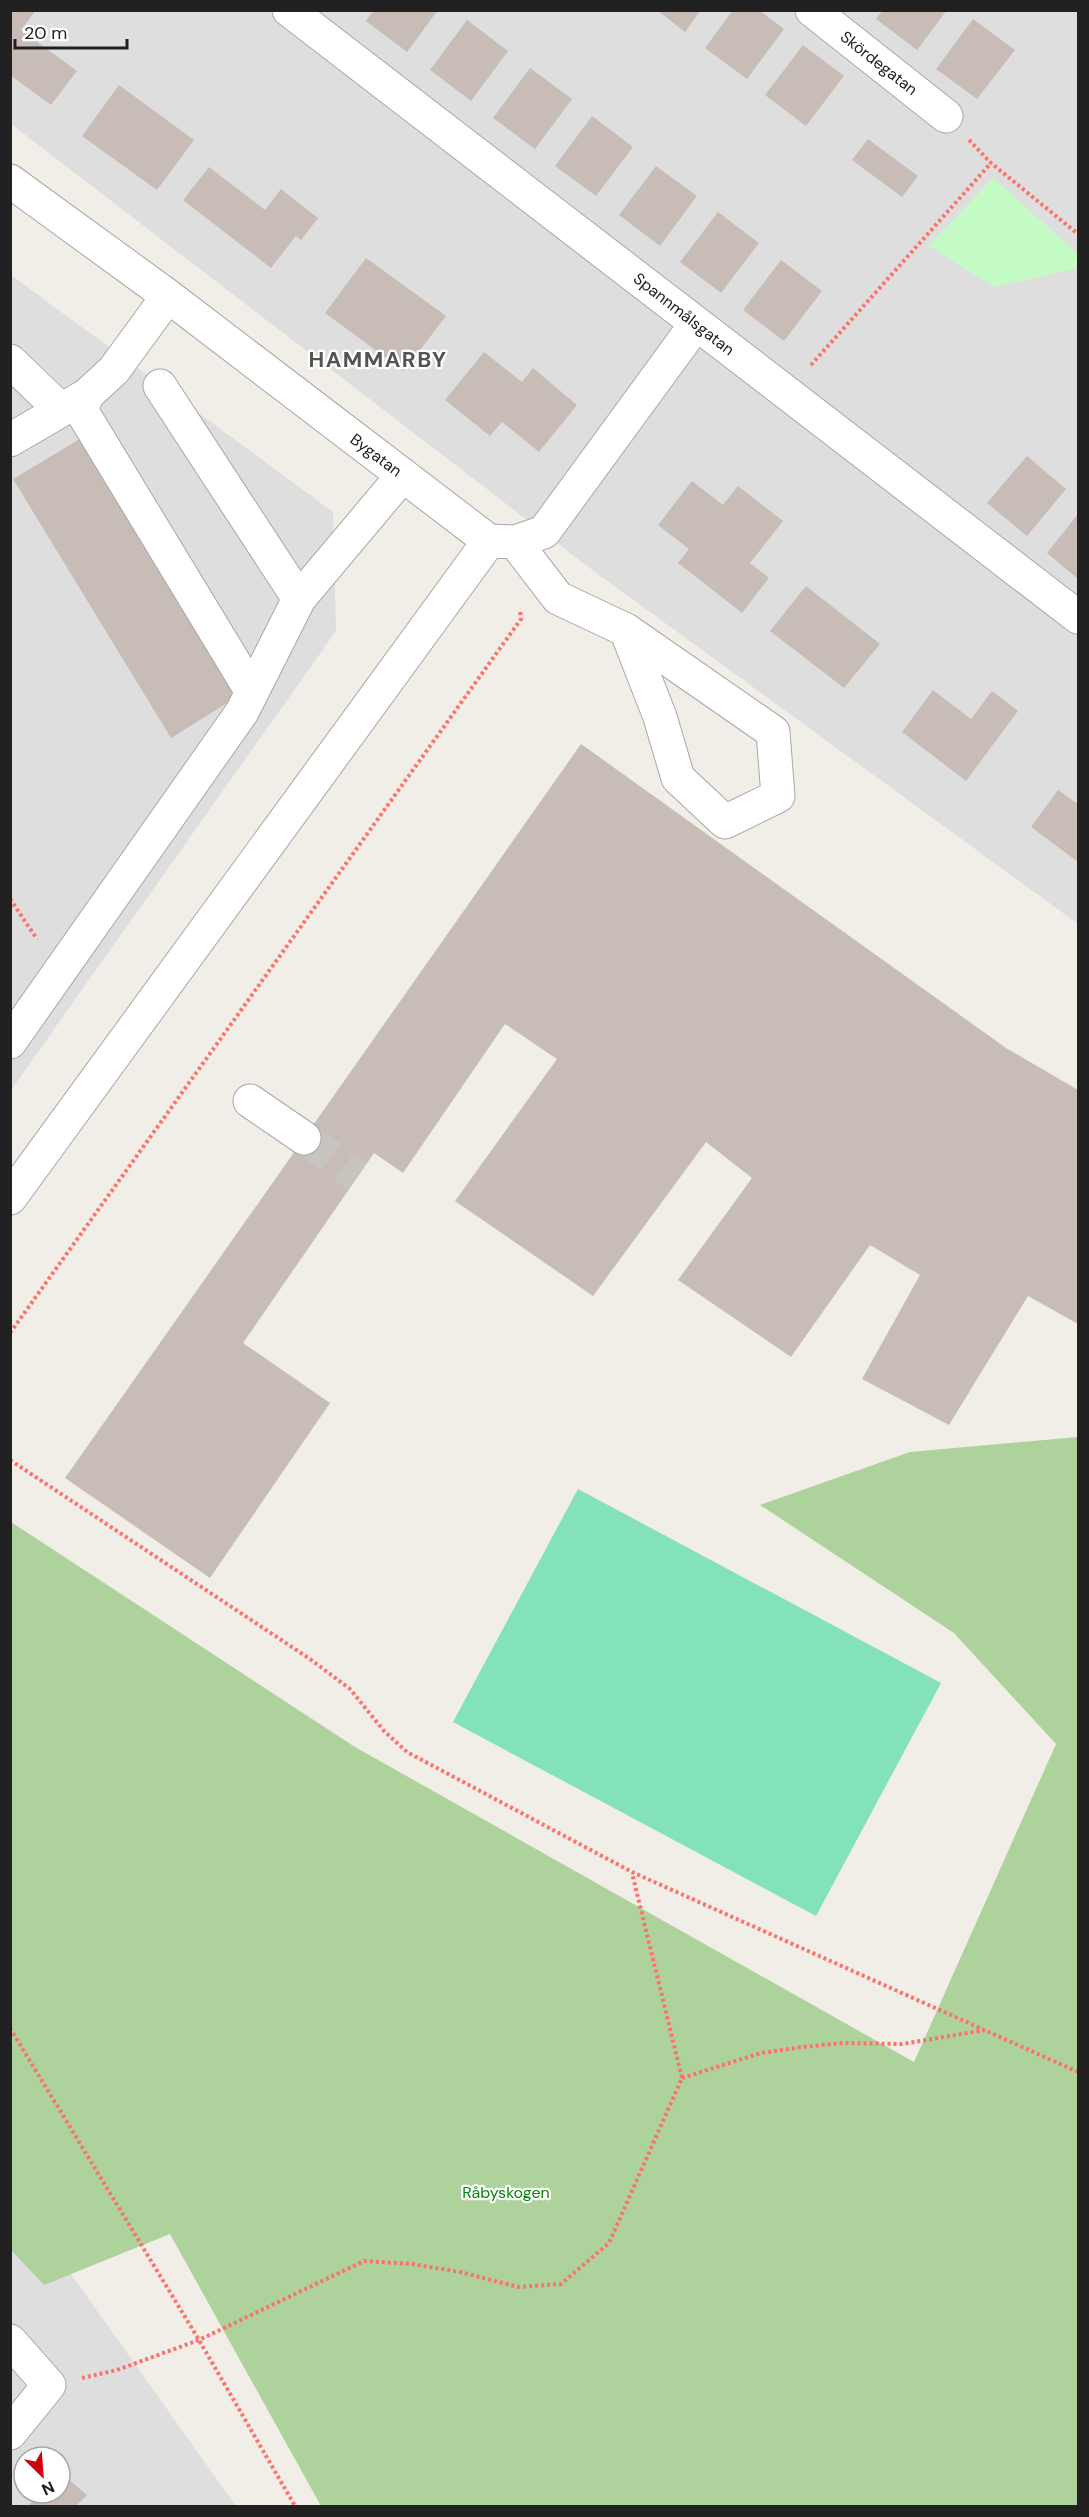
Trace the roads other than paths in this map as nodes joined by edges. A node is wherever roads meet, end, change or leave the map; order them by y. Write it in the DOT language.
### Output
graph roads {
  1 [pos="289,10"];
  2 [pos="813,10"];
  3 [pos="946,116"];
  4 [pos="10,181"];
  5 [pos="168,296"];
  6 [pos="696,324"];
  7 [pos="10,360"];
  8 [pos="160,386"];
  9 [pos="74,402"];
  10 [pos="10,440"];
  11 [pos="403,475"];
  12 [pos="502,542"];
  13 [pos="299,599"];
  14 [pos="1078,617"];
  15 [pos="626,630"];
  16 [pos="252,692"];
  17 [pos="10,1042"];
  18 [pos="250,1101"];
  19 [pos="304,1138"];
  20 [pos="10,1198"];
  21 [pos="10,2341"];
  22 [pos="10,2433"];
  1 -- 6 [label="street, Spannmålsgatan"];
  2 -- 3 [label="street, Skördegatan"];
  4 -- 5 [label="street, Bygatan"];
  5 -- 9 [label="street"];
  5 -- 11 [label="street, Bygatan"];
  6 -- 12 [label="street"];
  6 -- 14 [label="street, Spannmålsgatan"];
  7 -- 9 [label="street"];
  8 -- 13 [label="street"];
  9 -- 10 [label="street"];
  9 -- 16 [label="street"];
  11 -- 12 [label="street, Bygatan"];
  11 -- 13 [label="street"];
  12 -- 15 [label="street, Bygatan"];
  12 -- 20 [label="street"];
  13 -- 16 [label="street"];
  15 -- 15 [label="street, Bygatan"];
  16 -- 17 [label="street"];
  18 -- 19 [label="street"];
  21 -- 22 [label="street"];
}
